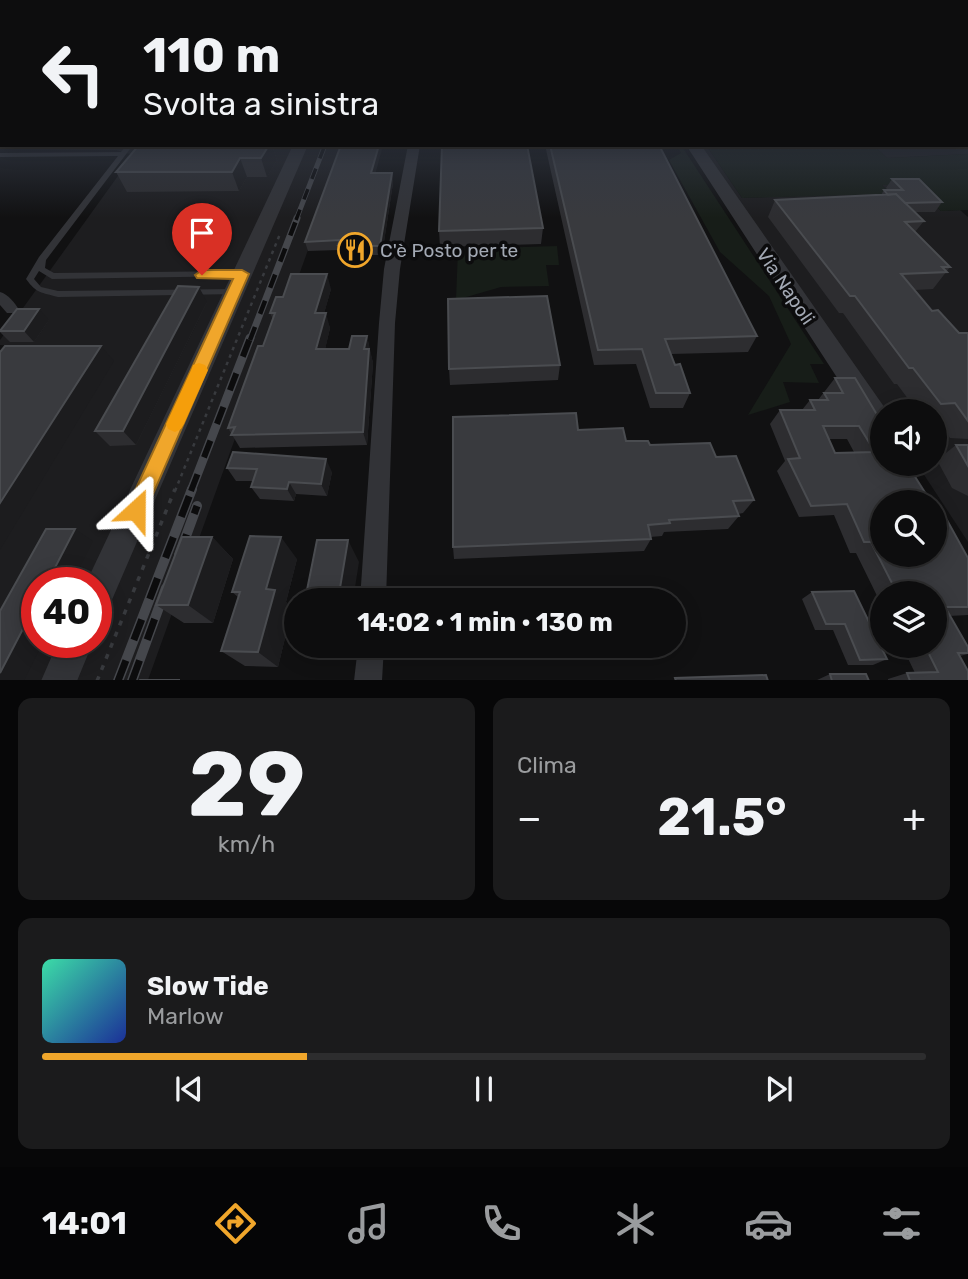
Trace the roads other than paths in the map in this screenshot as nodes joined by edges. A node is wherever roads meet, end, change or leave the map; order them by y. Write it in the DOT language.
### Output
graph roads {
  1 [pos="123,154"];
  2 [pos="0,155"];
  3 [pos="33,155"];
  4 [pos="297,155"];
  5 [pos="412,155"];
  6 [pos="700,155"];
  7 [pos="42,259"];
  8 [pos="178,275"];
  9 [pos="107,276"];
  10 [pos="238,283"];
  11 [pos="92,293"];
  12 [pos="169,293"];
  13 [pos="0,296"];
  14 [pos="12,310"];
  15 [pos="870,407"];
  16 [pos="110,567"];
  17 [pos="374,588"];
  18 [pos="69,658"];
  19 [pos="370,658"];
  20 [pos="58,680"];
  21 [pos="368,680"];
  1 -- 7 [label="lane"];
  2 -- 3 [label="lane"];
  4 -- 10 [label="street"];
  5 -- 17 [label="street"];
  6 -- 15 [label="street, Via Napoli"];
  7 -- 9 [label="lane"];
  7 -- 11 [label="lane"];
  8 -- 9 [label="lane"];
  8 -- 10 [label="lane"];
  8 -- 12 [label="lane"];
  9 -- 11 [label="lane"];
  10 -- 12 [label="lane"];
  10 -- 16 [label="street"];
  11 -- 12 [label="lane"];
  13 -- 14 [label="street"];
  18 -- 20 [label="street"];
  19 -- 21 [label="street"];
}
